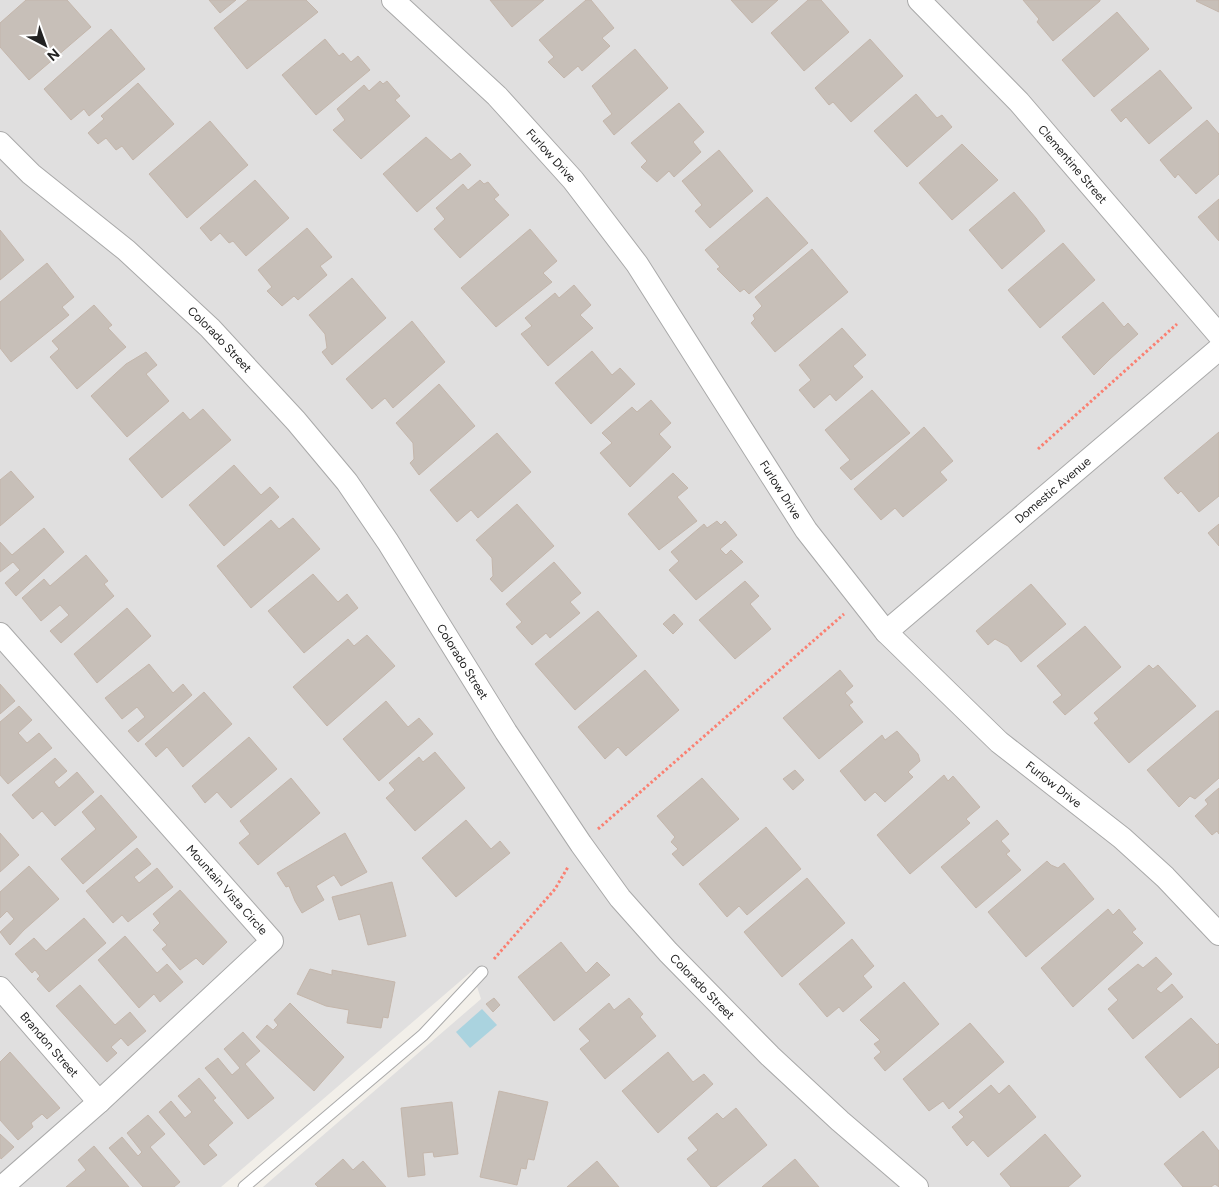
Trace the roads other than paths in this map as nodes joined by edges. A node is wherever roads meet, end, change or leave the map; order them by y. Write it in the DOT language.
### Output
graph roads {
  1 [pos="393,0"];
  2 [pos="919,0"];
  3 [pos="0,143"];
  4 [pos="1219,335"];
  5 [pos="1219,349"];
  6 [pos="886,632"];
  7 [pos="0,634"];
  8 [pos="1219,934"];
  9 [pos="482,972"];
  10 [pos="0,988"];
  11 [pos="99,1102"];
  12 [pos="2,1187"];
  13 [pos="244,1187"];
  14 [pos="917,1187"];
  1 -- 6 [label="street, Furlow Drive"];
  2 -- 4 [label="street, Clementine Street"];
  3 -- 14 [label="street, Colorado Street"];
  5 -- 6 [label="street, Domestic Avenue"];
  6 -- 8 [label="street, Furlow Drive"];
  7 -- 11 [label="street, Mountain Vista Circle"];
  9 -- 13 [label="lane"];
  10 -- 11 [label="street, Brandon Street"];
  11 -- 12 [label="street, Mountain Vista Circle"];
}
